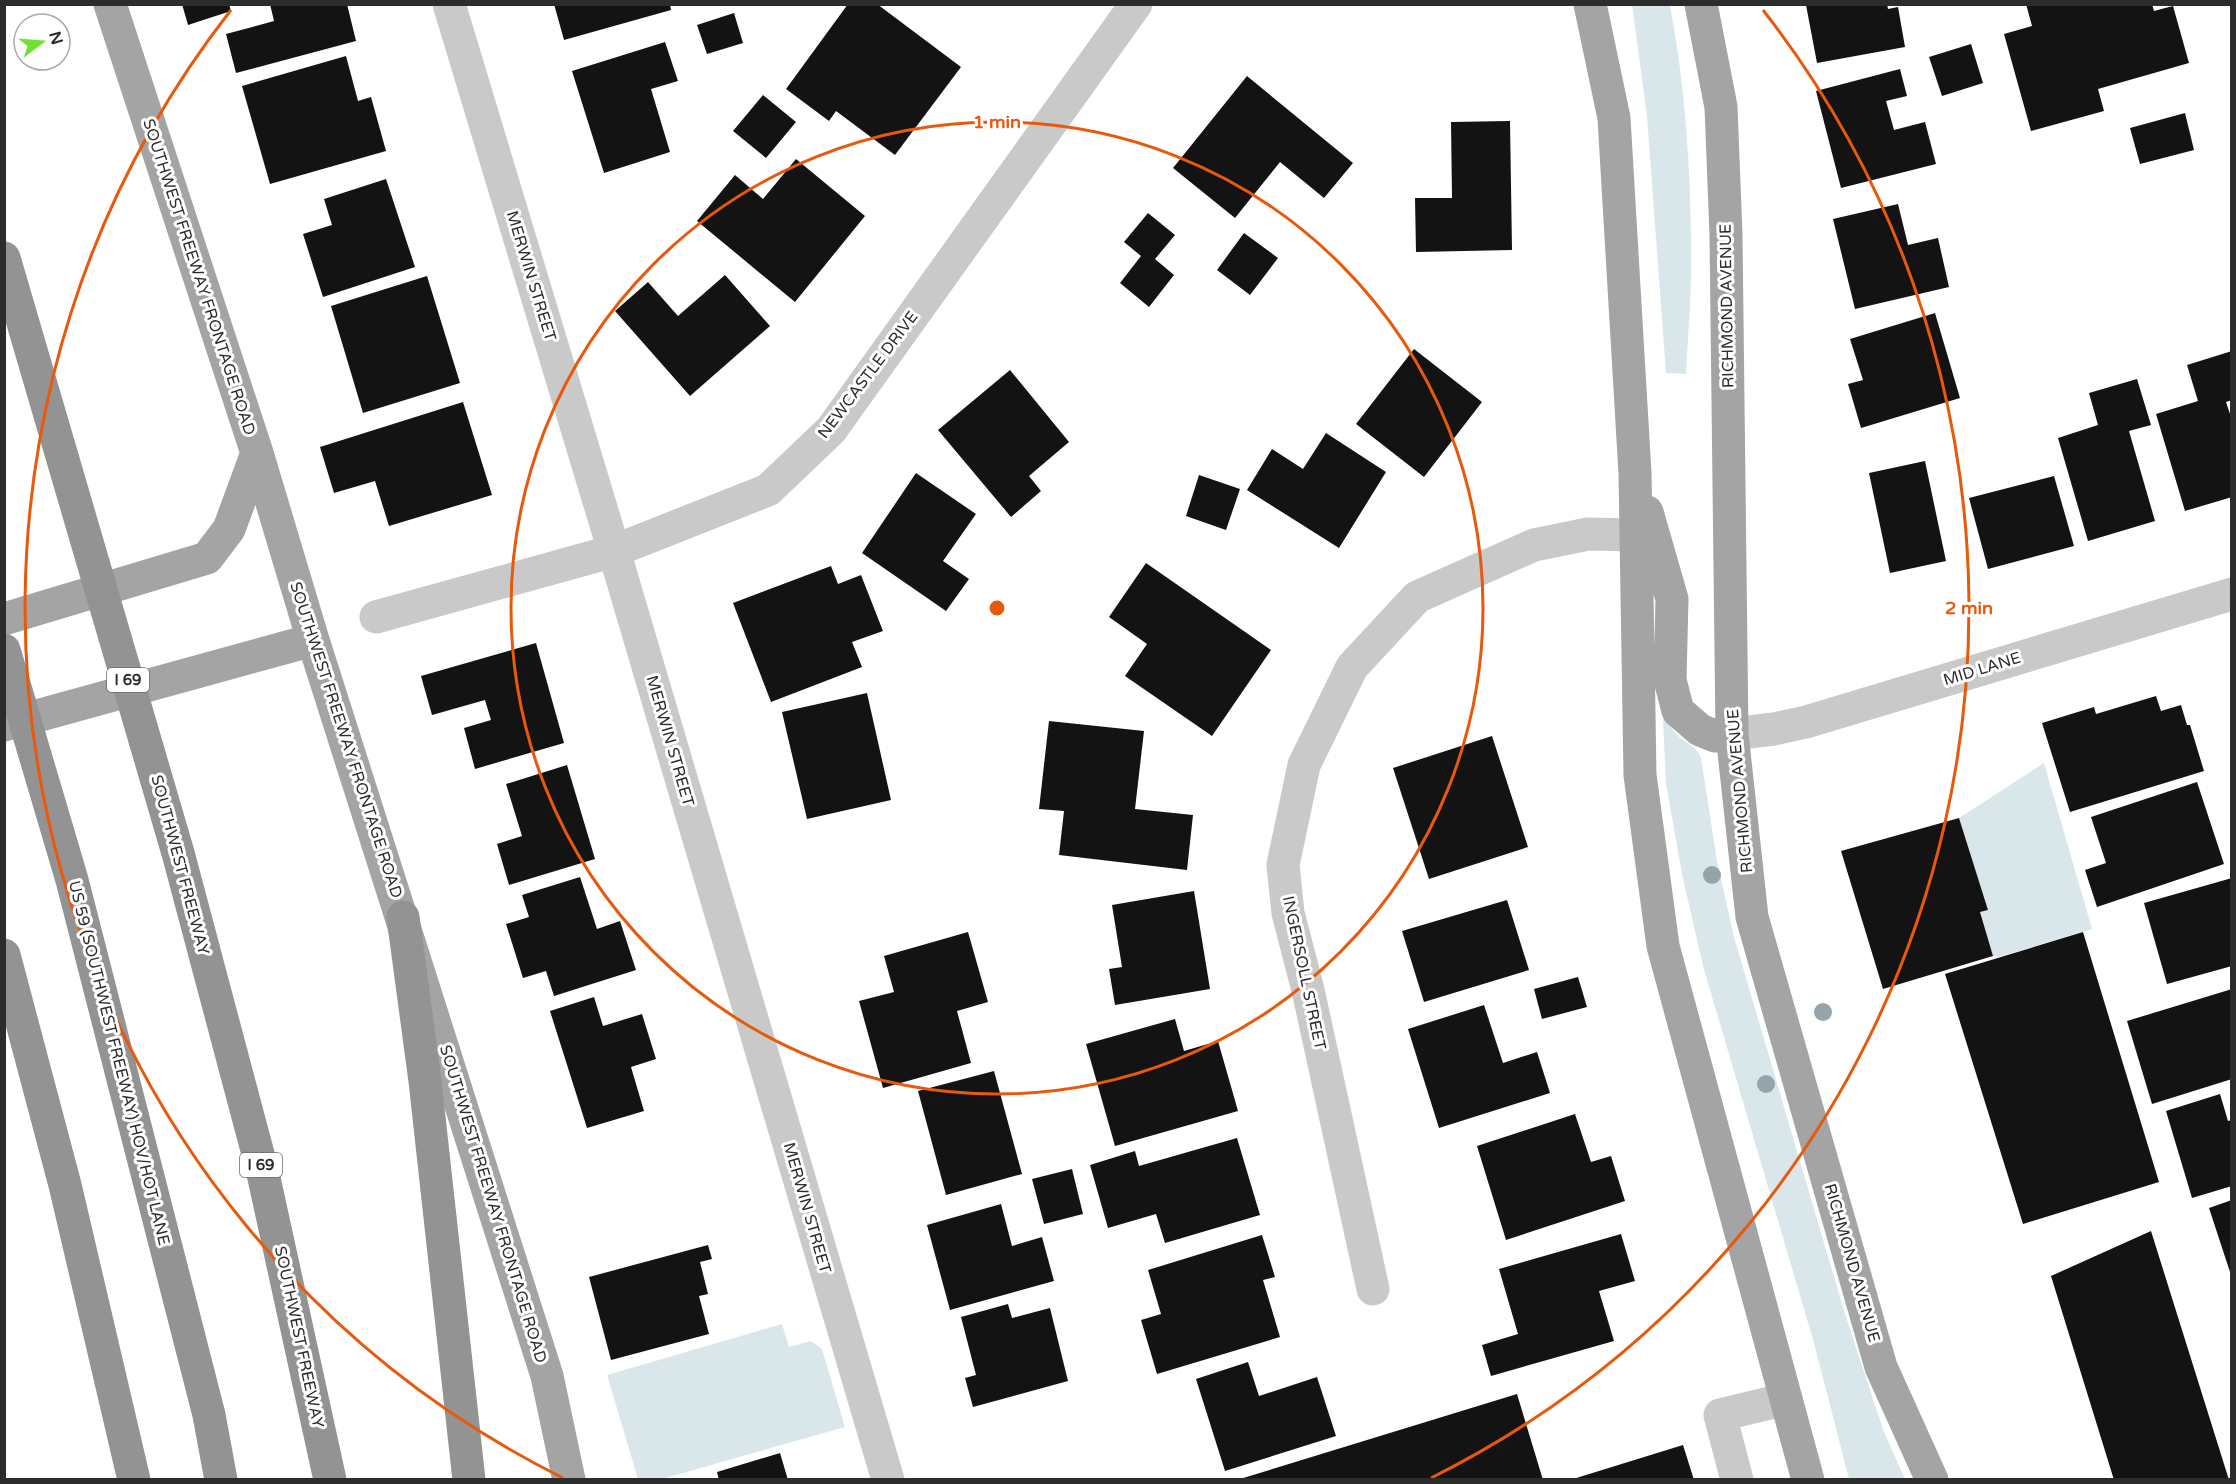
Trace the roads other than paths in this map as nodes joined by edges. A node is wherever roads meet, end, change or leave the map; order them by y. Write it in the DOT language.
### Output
graph roads {
  1 [pos="110,4"];
  2 [pos="449,4"];
  3 [pos="1136,4"];
  4 [pos="1590,4"];
  5 [pos="1701,4"];
  6 [pos="4,258"];
  7 [pos="257,453"];
  8 [pos="1635,473"];
  9 [pos="1636,535"];
  10 [pos="614,551"];
  11 [pos="2232,594"];
  12 [pos="376,617"];
  13 [pos="4,620"];
  14 [pos="314,640"];
  15 [pos="4,650"];
  16 [pos="4,725"];
  17 [pos="1731,734"];
  18 [pos="403,916"];
  19 [pos="4,956"];
  20 [pos="1373,1289"];
  21 [pos="1786,1399"];
  22 [pos="134,1479"];
  23 [pos="221,1479"];
  24 [pos="330,1479"];
  25 [pos="469,1479"];
  26 [pos="569,1479"];
  27 [pos="888,1479"];
  28 [pos="1737,1479"];
  29 [pos="1808,1479"];
  30 [pos="1932,1479"];
  1 -- 7 [label="main road, SOUTHWEST FREEWAY FRONTAGE ROAD"];
  2 -- 10 [label="street, MERWIN STREET"];
  3 -- 10 [label="street, NEWCASTLE DRIVE"];
  4 -- 8 [label="main road"];
  5 -- 17 [label="main road, RICHMOND AVENUE"];
  6 -- 24 [label="highway, SOUTHWEST FREEWAY / I 69"];
  7 -- 13 [label="main road"];
  7 -- 14 [label="main road, SOUTHWEST FREEWAY FRONTAGE ROAD"];
  8 -- 9 [label="main road"];
  8 -- 17 [label="main road"];
  9 -- 20 [label="street, INGERSOLL STREET"];
  9 -- 21 [label="main road"];
  10 -- 12 [label="street, NEWCASTLE DRIVE"];
  10 -- 27 [label="street, MERWIN STREET"];
  11 -- 17 [label="street, MID LANE"];
  14 -- 16 [label="main road"];
  14 -- 18 [label="main road, SOUTHWEST FREEWAY FRONTAGE ROAD"];
  15 -- 23 [label="highway, US 59 (SOUTHWEST FREEWAY) HOV/HOT LANE"];
  17 -- 30 [label="main road, RICHMOND AVENUE"];
  18 -- 25 [label="highway"];
  18 -- 26 [label="main road, SOUTHWEST FREEWAY FRONTAGE ROAD"];
  19 -- 22 [label="highway"];
  21 -- 28 [label="street"];
  21 -- 29 [label="main road"];
}
